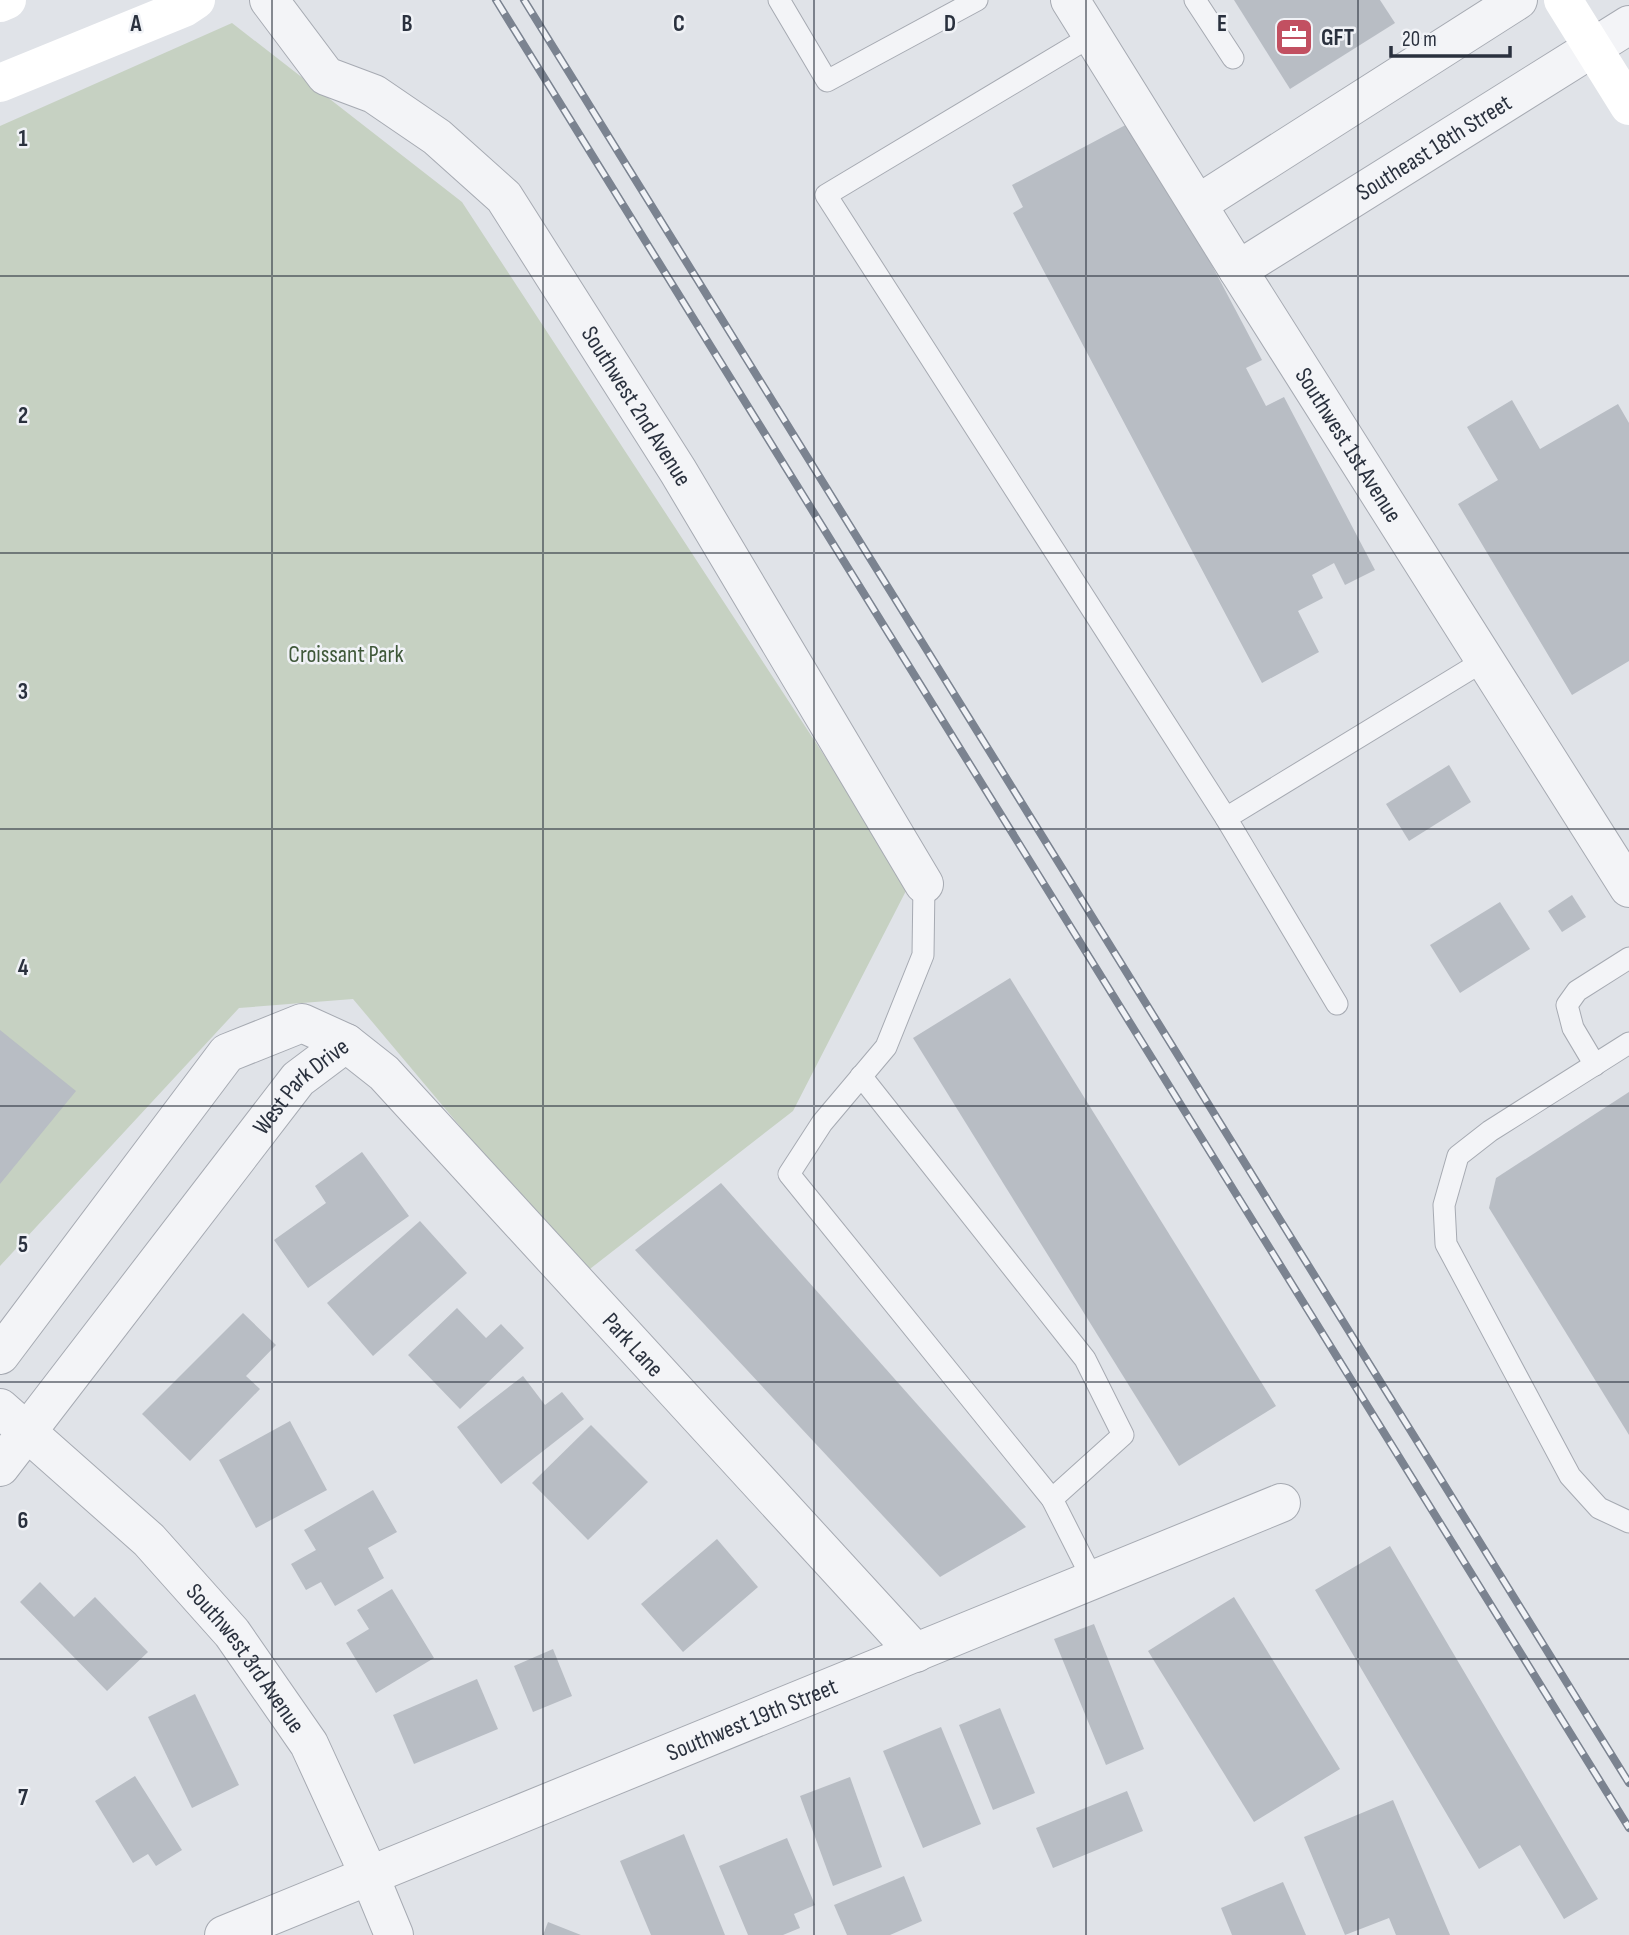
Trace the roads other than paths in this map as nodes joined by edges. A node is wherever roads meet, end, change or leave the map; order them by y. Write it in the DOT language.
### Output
graph roads {
  1 [pos="7,0"];
  2 [pos="196,0"];
  3 [pos="270,0"];
  4 [pos="779,0"];
  5 [pos="977,0"];
  6 [pos="1195,0"];
  7 [pos="1518,0"];
  8 [pos="1563,0"];
  9 [pos="0,3"];
  10 [pos="1079,10"];
  11 [pos="1629,25"];
  12 [pos="1592,47"];
  13 [pos="1233,58"];
  14 [pos="0,82"];
  15 [pos="1629,106"];
  16 [pos="1198,204"];
  17 [pos="1238,270"];
  18 [pos="1485,660"];
  19 [pos="1226,818"];
  20 [pos="923,884"];
  21 [pos="1629,888"];
  22 [pos="1629,958"];
  23 [pos="1337,1004"];
  24 [pos="346,1043"];
  25 [pos="1629,1043"];
  26 [pos="1595,1065"];
  27 [pos="861,1076"];
  28 [pos="0,1355"];
  29 [pos="14,1421"];
  30 [pos="0,1467"];
  31 [pos="1052,1499"];
  32 [pos="1280,1503"];
  33 [pos="1629,1522"];
  34 [pos="1093,1580"];
  35 [pos="916,1653"];
  36 [pos="370,1877"];
  37 [pos="224,1935"];
  38 [pos="394,1935"];
  1 -- 9 [label="main road"];
  2 -- 14 [label="main road"];
  3 -- 20 [label="street, Southwest 2nd Avenue"];
  4 -- 5 [label="lane"];
  6 -- 13 [label="lane"];
  7 -- 16 [label="street"];
  8 -- 12 [label="main road"];
  10 -- 16 [label="street, Southwest 1st Avenue"];
  10 -- 19 [label="lane"];
  11 -- 12 [label="street, Southeast 18th Street"];
  12 -- 15 [label="main road"];
  12 -- 17 [label="street, Southeast 18th Street"];
  16 -- 17 [label="street, Southwest 1st Avenue"];
  17 -- 18 [label="street, Southwest 1st Avenue"];
  18 -- 19 [label="lane"];
  18 -- 21 [label="street, Southwest 1st Avenue"];
  19 -- 23 [label="lane"];
  20 -- 27 [label="lane"];
  22 -- 26 [label="lane"];
  24 -- 28 [label="street, West Park Drive"];
  24 -- 29 [label="street, West Park Drive"];
  24 -- 35 [label="street, Park Lane"];
  25 -- 26 [label="lane"];
  26 -- 33 [label="lane"];
  27 -- 31 [label="lane"];
  27 -- 31 [label="lane"];
  29 -- 30 [label="street, West Park Drive"];
  29 -- 36 [label="street, Southwest 3rd Avenue"];
  31 -- 34 [label="lane"];
  32 -- 34 [label="street, Southwest 19th Street"];
  34 -- 35 [label="street, Southwest 19th Street"];
  35 -- 36 [label="street, Southwest 19th Street"];
  36 -- 37 [label="street, Southwest 19th Street"];
  36 -- 38 [label="street, Southwest 3rd Avenue"];
}
